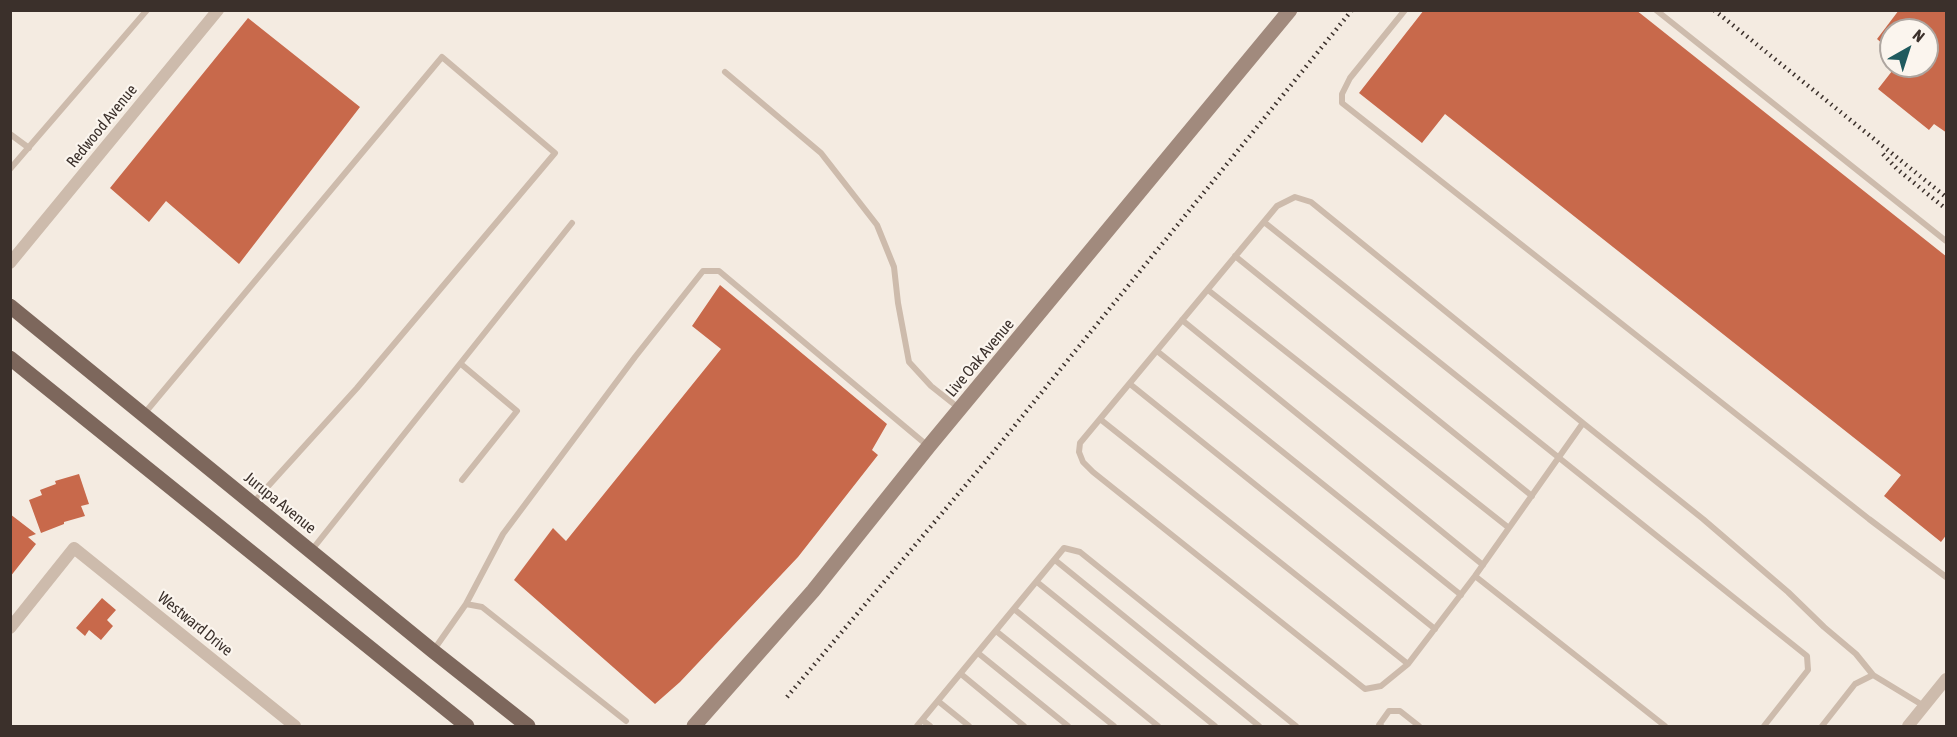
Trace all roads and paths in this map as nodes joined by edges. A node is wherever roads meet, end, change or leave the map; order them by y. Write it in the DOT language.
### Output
graph roads {
  1 [pos="147,10"];
  2 [pos="218,10"];
  3 [pos="1290,10"];
  4 [pos="1405,10"];
  5 [pos="1656,10"];
  6 [pos="726,72"];
  7 [pos="10,134"];
  8 [pos="28,148"];
  9 [pos="10,169"];
  10 [pos="1263,222"];
  11 [pos="572,223"];
  12 [pos="1947,241"];
  13 [pos="1235,256"];
  14 [pos="10,263"];
  15 [pos="1208,290"];
  16 [pos="10,306"];
  17 [pos="1182,320"];
  18 [pos="1157,351"];
  19 [pos="10,358"];
  20 [pos="460,364"];
  21 [pos="1130,384"];
  22 [pos="961,410"];
  23 [pos="144,415"];
  24 [pos="1100,419"];
  25 [pos="1583,423"];
  26 [pos="929,446"];
  27 [pos="1560,457"];
  28 [pos="462,480"];
  29 [pos="1532,496"];
  30 [pos="252,504"];
  31 [pos="1509,528"];
  32 [pos="311,551"];
  33 [pos="1055,560"];
  34 [pos="1482,565"];
  35 [pos="1475,576"];
  36 [pos="1947,577"];
  37 [pos="1037,582"];
  38 [pos="1461,595"];
  39 [pos="466,604"];
  40 [pos="1014,609"];
  41 [pos="10,628"];
  42 [pos="1435,629"];
  43 [pos="996,631"];
  44 [pos="433,651"];
  45 [pos="978,653"];
  46 [pos="1408,664"];
  47 [pos="961,674"];
  48 [pos="1873,675"];
  49 [pos="1947,679"];
  50 [pos="938,701"];
  51 [pos="1924,706"];
  52 [pos="922,720"];
  53 [pos="626,721"];
  54 [pos="295,726"];
  55 [pos="467,726"];
  56 [pos="528,726"];
  57 [pos="694,726"];
  58 [pos="917,726"];
  59 [pos="930,726"];
  60 [pos="969,726"];
  61 [pos="1024,726"];
  62 [pos="1068,726"];
  63 [pos="1114,726"];
  64 [pos="1158,726"];
  65 [pos="1215,726"];
  66 [pos="1259,726"];
  67 [pos="1296,726"];
  68 [pos="1381,726"];
  69 [pos="1419,726"];
  70 [pos="1665,726"];
  71 [pos="1764,726"];
  72 [pos="1822,726"];
  73 [pos="1908,726"];
  1 -- 8 [label="lane"];
  2 -- 14 [label="street, Redwood Avenue"];
  3 -- 22 [label="street, Live Oak Avenue"];
  4 -- 36 [label="lane"];
  5 -- 12 [label="lane"];
  6 -- 22 [label="lane"];
  7 -- 8 [label="lane"];
  8 -- 9 [label="lane"];
  10 -- 13 [label="lane"];
  10 -- 25 [label="lane"];
  10 -- 27 [label="lane"];
  11 -- 20 [label="lane"];
  13 -- 15 [label="lane"];
  13 -- 29 [label="lane"];
  15 -- 17 [label="lane"];
  15 -- 31 [label="lane"];
  16 -- 23 [label="main road, Jurupa Avenue"];
  17 -- 18 [label="lane"];
  17 -- 34 [label="lane"];
  18 -- 21 [label="lane"];
  18 -- 38 [label="lane"];
  19 -- 55 [label="main road"];
  20 -- 28 [label="lane"];
  20 -- 32 [label="lane"];
  21 -- 24 [label="lane"];
  21 -- 42 [label="lane"];
  22 -- 26 [label="street, Live Oak Avenue"];
  23 -- 30 [label="main road, Jurupa Avenue"];
  23 -- 30 [label="lane"];
  24 -- 46 [label="lane"];
  24 -- 46 [label="lane"];
  25 -- 27 [label="lane"];
  25 -- 48 [label="lane"];
  26 -- 39 [label="lane"];
  26 -- 57 [label="street, Live Oak Avenue"];
  27 -- 29 [label="lane"];
  27 -- 71 [label="lane"];
  29 -- 31 [label="lane"];
  30 -- 32 [label="main road, Jurupa Avenue"];
  31 -- 34 [label="lane"];
  32 -- 44 [label="main road, Jurupa Avenue"];
  33 -- 37 [label="lane"];
  33 -- 66 [label="lane"];
  33 -- 67 [label="lane"];
  34 -- 35 [label="lane"];
  35 -- 38 [label="lane"];
  35 -- 70 [label="lane"];
  37 -- 40 [label="lane"];
  37 -- 65 [label="lane"];
  38 -- 42 [label="lane"];
  39 -- 44 [label="lane"];
  39 -- 53 [label="lane"];
  40 -- 43 [label="lane"];
  40 -- 64 [label="lane"];
  41 -- 54 [label="street, Westward Drive"];
  42 -- 46 [label="lane"];
  43 -- 45 [label="lane"];
  43 -- 63 [label="lane"];
  44 -- 56 [label="main road, Jurupa Avenue"];
  45 -- 47 [label="lane"];
  45 -- 62 [label="lane"];
  47 -- 50 [label="lane"];
  47 -- 61 [label="lane"];
  48 -- 51 [label="lane"];
  48 -- 72 [label="lane"];
  49 -- 51 [label="street"];
  50 -- 52 [label="lane"];
  50 -- 60 [label="lane"];
  51 -- 73 [label="street"];
  52 -- 58 [label="lane"];
  52 -- 59 [label="lane"];
  68 -- 69 [label="lane"];
}
